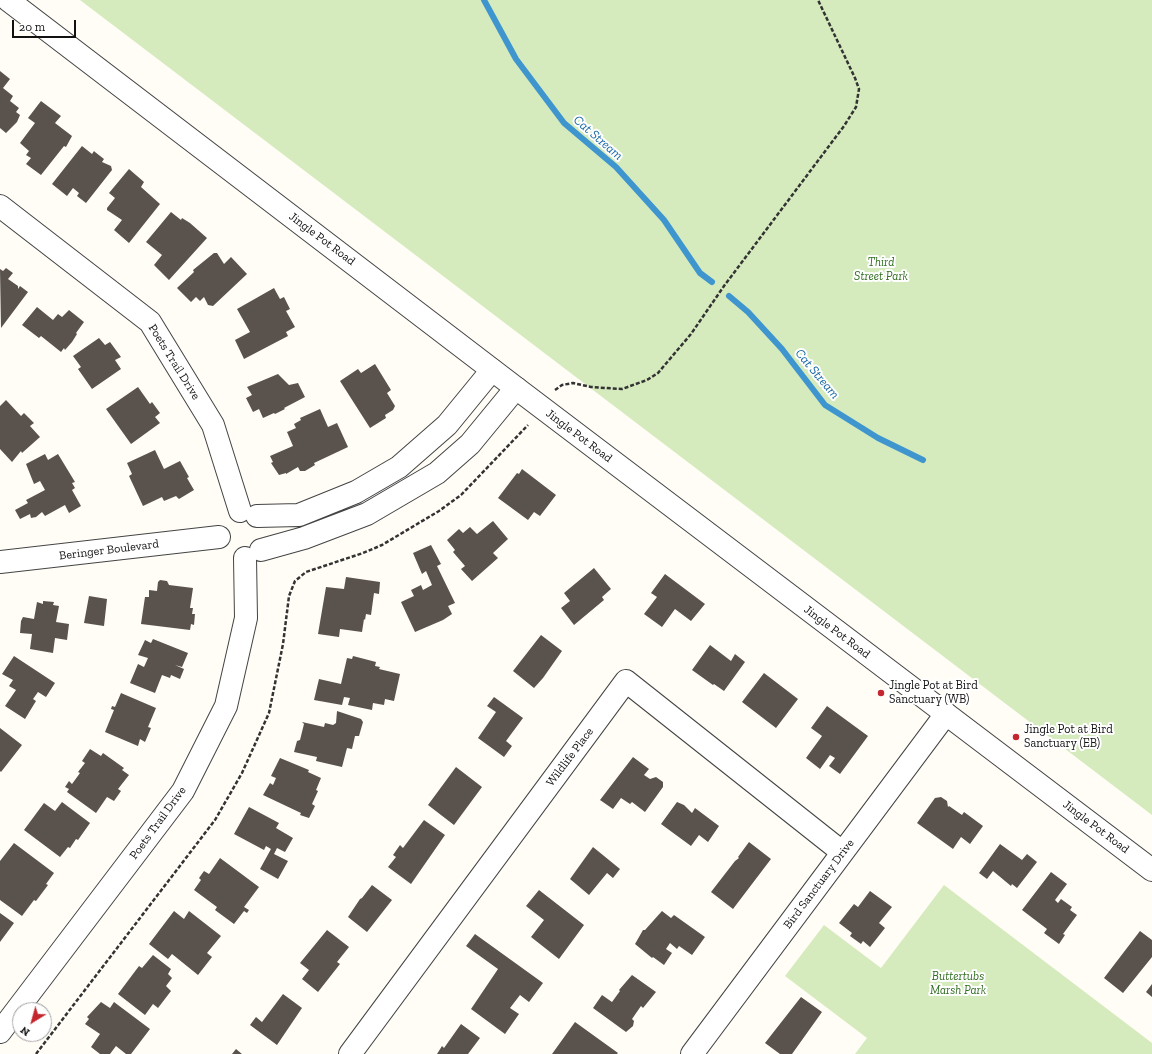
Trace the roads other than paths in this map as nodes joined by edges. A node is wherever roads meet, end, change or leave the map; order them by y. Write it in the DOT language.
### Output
graph roads {
  1 [pos="8,0"];
  2 [pos="0,206"];
  3 [pos="492,370"];
  4 [pos="516,388"];
  5 [pos="249,513"];
  6 [pos="219,537"];
  7 [pos="253,554"];
  8 [pos="0,562"];
  9 [pos="946,714"];
  10 [pos="842,852"];
  11 [pos="1152,870"];
  12 [pos="0,1032"];
  13 [pos="350,1054"];
  14 [pos="692,1054"];
  1 -- 3 [label="street, Jingle Pot Road"];
  2 -- 5 [label="street, Poets Trail Drive"];
  3 -- 4 [label="street, Jingle Pot Road"];
  3 -- 5 [label="street"];
  4 -- 7 [label="street"];
  4 -- 9 [label="street, Jingle Pot Road"];
  5 -- 6 [label="street"];
  5 -- 7 [label="street"];
  6 -- 7 [label="street"];
  6 -- 8 [label="street, Beringer Boulevard"];
  7 -- 12 [label="street, Poets Trail Drive"];
  9 -- 10 [label="street, Bird Sanctuary Drive"];
  9 -- 11 [label="street, Jingle Pot Road"];
  10 -- 13 [label="street, Wildlife Place"];
  10 -- 14 [label="street, Bird Sanctuary Drive"];
}
